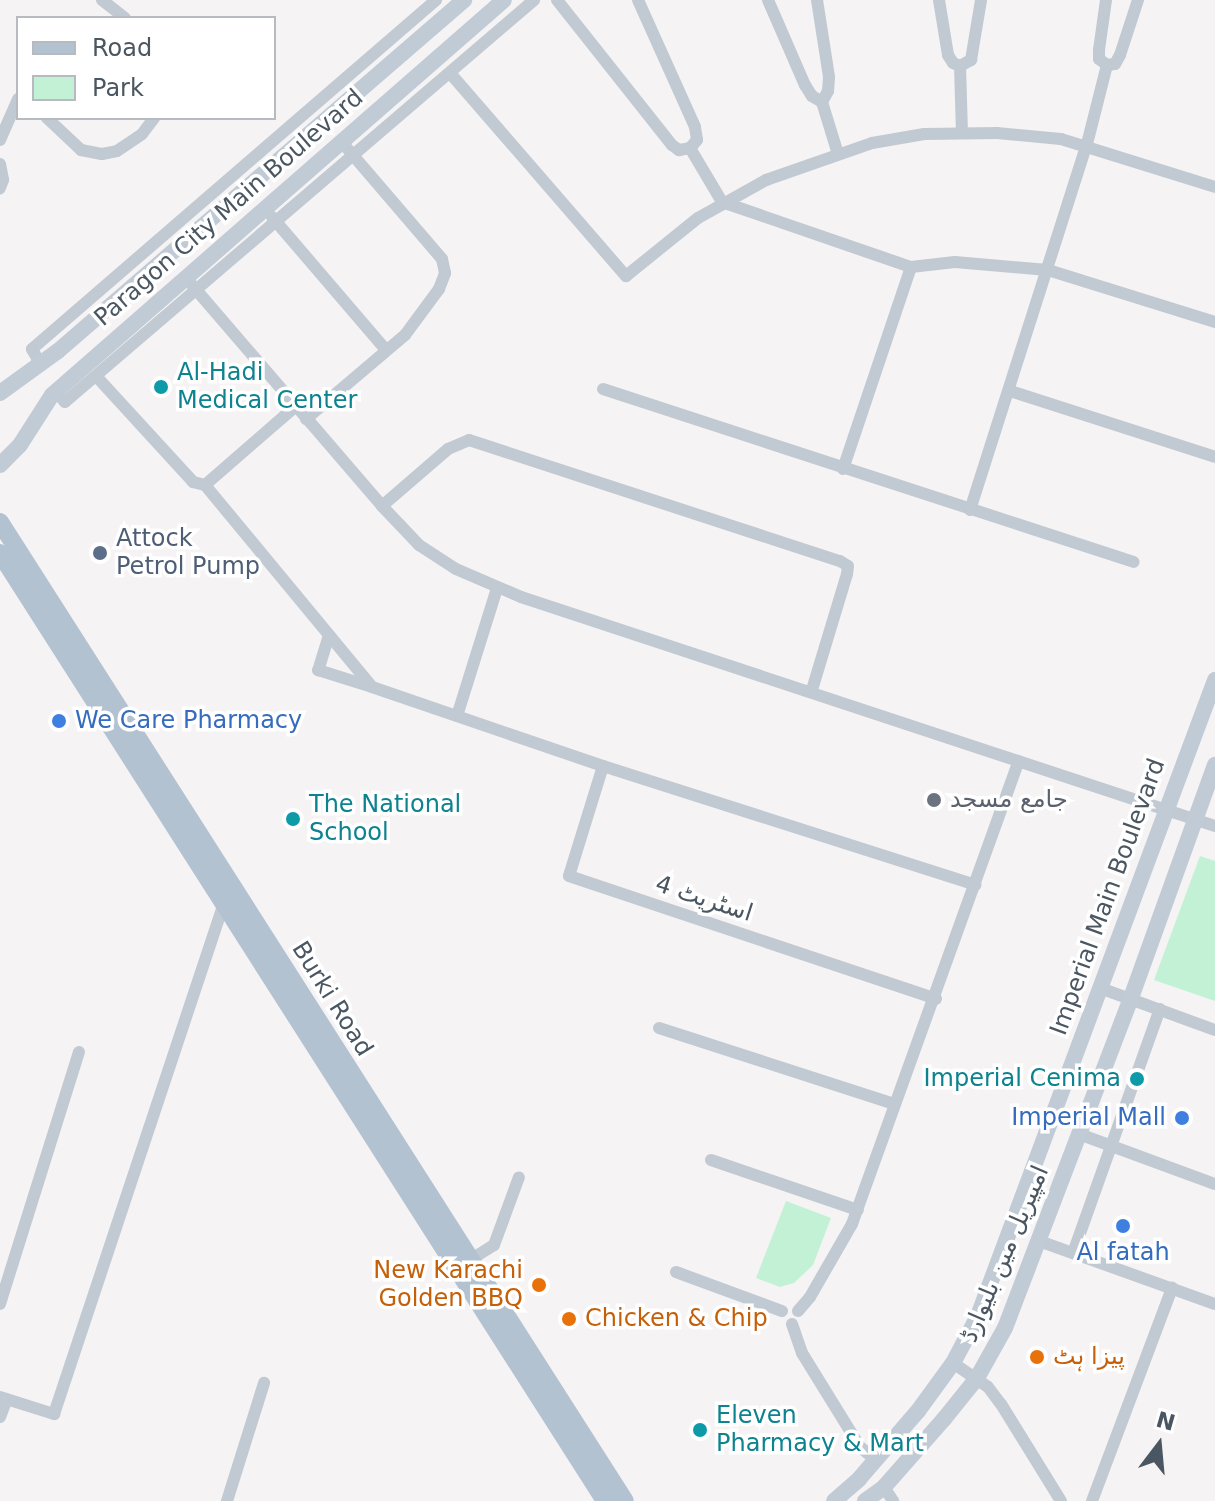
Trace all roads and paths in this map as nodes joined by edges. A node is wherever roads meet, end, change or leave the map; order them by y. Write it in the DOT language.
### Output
graph roads {
  1 [pos="102,0"];
  2 [pos="436,0"];
  3 [pos="464,0"];
  4 [pos="504,0"];
  5 [pos="534,0"];
  6 [pos="557,0"];
  7 [pos="638,0"];
  8 [pos="768,0"];
  9 [pos="817,0"];
  10 [pos="939,0"];
  11 [pos="981,0"];
  12 [pos="1106,0"];
  13 [pos="1138,0"];
  14 [pos="122,16"];
  15 [pos="1107,65"];
  16 [pos="960,66"];
  17 [pos="450,73"];
  18 [pos="822,102"];
  19 [pos="16,104"];
  20 [pos="49,120"];
  21 [pos="152,120"];
  22 [pos="962,132"];
  23 [pos="0,140"];
  24 [pos="341,141"];
  25 [pos="1087,144"];
  26 [pos="690,148"];
  27 [pos="838,154"];
  28 [pos="354,155"];
  29 [pos="0,164"];
  30 [pos="1215,187"];
  31 [pos="0,188"];
  32 [pos="722,202"];
  33 [pos="270,215"];
  34 [pos="911,267"];
  35 [pos="1048,270"];
  36 [pos="117,275"];
  37 [pos="191,284"];
  38 [pos="129,289"];
  39 [pos="1215,322"];
  40 [pos="385,349"];
  41 [pos="40,363"];
  42 [pos="96,376"];
  43 [pos="603,389"];
  44 [pos="56,391"];
  45 [pos="1010,391"];
  46 [pos="0,393"];
  47 [pos="296,406"];
  48 [pos="306,419"];
  49 [pos="1215,457"];
  50 [pos="0,465"];
  51 [pos="843,469"];
  52 [pos="205,485"];
  53 [pos="382,506"];
  54 [pos="970,510"];
  55 [pos="0,522"];
  56 [pos="0,553"];
  57 [pos="1134,562"];
  58 [pos="497,588"];
  59 [pos="329,635"];
  60 [pos="1215,680"];
  61 [pos="372,687"];
  62 [pos="812,690"];
  63 [pos="457,716"];
  64 [pos="1019,761"];
  65 [pos="1215,765"];
  66 [pos="603,766"];
  67 [pos="1166,808"];
  68 [pos="1195,819"];
  69 [pos="1215,826"];
  70 [pos="975,885"];
  71 [pos="223,906"];
  72 [pos="1100,988"];
  73 [pos="1131,998"];
  74 [pos="936,999"];
  75 [pos="1160,1009"];
  76 [pos="659,1028"];
  77 [pos="1215,1030"];
  78 [pos="79,1052"];
  79 [pos="895,1104"];
  80 [pos="1079,1134"];
  81 [pos="1110,1145"];
  82 [pos="711,1160"];
  83 [pos="519,1177"];
  84 [pos="1215,1184"];
  85 [pos="858,1210"];
  86 [pos="1039,1241"];
  87 [pos="1073,1253"];
  88 [pos="470,1260"];
  89 [pos="676,1272"];
  90 [pos="1172,1288"];
  91 [pos="0,1304"];
  92 [pos="1215,1304"];
  93 [pos="782,1311"];
  94 [pos="798,1311"];
  95 [pos="792,1324"];
  96 [pos="953,1363"];
  97 [pos="977,1378"];
  98 [pos="264,1383"];
  99 [pos="4,1398"];
  100 [pos="0,1417"];
  101 [pos="876,1460"];
  102 [pos="859,1479"];
  103 [pos="879,1496"];
  104 [pos="227,1501"];
  105 [pos="605,1501"];
  106 [pos="625,1501"];
  107 [pos="834,1501"];
  108 [pos="1061,1501"];
  109 [pos="1092,1501"];
  1 -- 14 [label="street"];
  2 -- 36 [label="street"];
  3 -- 38 [label="street"];
  4 -- 24 [label="street, Paragon City Main Boulevard"];
  5 -- 17 [label="street"];
  6 -- 26 [label="street"];
  7 -- 26 [label="street"];
  8 -- 18 [label="street"];
  9 -- 18 [label="street"];
  10 -- 16 [label="street"];
  11 -- 16 [label="street"];
  12 -- 15 [label="street"];
  13 -- 15 [label="street"];
  15 -- 25 [label="street"];
  16 -- 22 [label="street"];
  17 -- 28 [label="street"];
  17 -- 32 [label="street"];
  18 -- 27 [label="street"];
  19 -- 23 [label="street"];
  20 -- 21 [label="street"];
  22 -- 25 [label="street"];
  22 -- 27 [label="street"];
  24 -- 28 [label="street"];
  24 -- 33 [label="street, Paragon City Main Boulevard"];
  25 -- 30 [label="street"];
  25 -- 35 [label="street"];
  26 -- 32 [label="street"];
  27 -- 32 [label="street"];
  28 -- 33 [label="street"];
  28 -- 40 [label="street"];
  29 -- 31 [label="street"];
  32 -- 34 [label="street"];
  33 -- 37 [label="street, Paragon City Main Boulevard"];
  33 -- 40 [label="street"];
  34 -- 35 [label="street"];
  34 -- 51 [label="street"];
  35 -- 39 [label="street"];
  35 -- 45 [label="street"];
  36 -- 38 [label="street"];
  36 -- 41 [label="street"];
  37 -- 42 [label="street"];
  37 -- 44 [label="street, Paragon City Main Boulevard"];
  37 -- 47 [label="street"];
  38 -- 41 [label="street"];
  40 -- 48 [label="street"];
  41 -- 46 [label="street"];
  42 -- 44 [label="street"];
  42 -- 52 [label="street"];
  43 -- 51 [label="street"];
  44 -- 50 [label="street, Paragon City Main Boulevard"];
  45 -- 49 [label="street"];
  45 -- 54 [label="street"];
  47 -- 48 [label="street"];
  47 -- 52 [label="street"];
  48 -- 53 [label="street"];
  51 -- 54 [label="street"];
  52 -- 59 [label="street"];
  53 -- 58 [label="street"];
  53 -- 62 [label="street"];
  54 -- 57 [label="street"];
  55 -- 88 [label="main road, Burki Road"];
  56 -- 71 [label="main road, Burki Road"];
  58 -- 62 [label="street"];
  58 -- 63 [label="street"];
  59 -- 61 [label="street"];
  59 -- 61 [label="street"];
  60 -- 67 [label="street, Imperial Main Boulevard"];
  61 -- 63 [label="street"];
  62 -- 64 [label="street"];
  63 -- 66 [label="street"];
  64 -- 67 [label="street"];
  64 -- 70 [label="street"];
  65 -- 68 [label="street, امپیریل مین بلیوارڈ"];
  66 -- 70 [label="street"];
  66 -- 74 [label="street, اسٹریٹ 4"];
  67 -- 68 [label="street"];
  67 -- 72 [label="street, Imperial Main Boulevard"];
  68 -- 69 [label="street"];
  68 -- 73 [label="street, امپیریل مین بلیوارڈ"];
  70 -- 74 [label="street"];
  71 -- 99 [label="street"];
  71 -- 105 [label="main road, Burki Road"];
  72 -- 73 [label="street"];
  72 -- 96 [label="street, Imperial Main Boulevard"];
  73 -- 75 [label="street"];
  73 -- 80 [label="street, امپیریل مین بلیوارڈ"];
  74 -- 79 [label="street"];
  75 -- 77 [label="street"];
  75 -- 81 [label="street"];
  76 -- 79 [label="street"];
  78 -- 91 [label="street"];
  79 -- 85 [label="street"];
  80 -- 81 [label="street"];
  80 -- 86 [label="street, امپیریل مین بلیوارڈ"];
  81 -- 84 [label="street"];
  81 -- 87 [label="street"];
  82 -- 85 [label="street"];
  83 -- 88 [label="street"];
  85 -- 94 [label="street"];
  86 -- 87 [label="street"];
  86 -- 97 [label="street, امپیریل مین بلیوارڈ"];
  87 -- 90 [label="street"];
  88 -- 106 [label="main road, Burki Road"];
  89 -- 93 [label="street"];
  90 -- 92 [label="street"];
  90 -- 109 [label="street"];
  93 -- 94 [label="street"];
  93 -- 95 [label="street"];
  94 -- 95 [label="street"];
  95 -- 101 [label="street"];
  96 -- 97 [label="street"];
  96 -- 101 [label="street, Imperial Main Boulevard"];
  97 -- 103 [label="street, امپیریل مین بلیوارڈ"];
  97 -- 108 [label="street"];
  98 -- 104 [label="street"];
  99 -- 100 [label="street"];
  101 -- 102 [label="street, Imperial Main Boulevard"];
  102 -- 103 [label="street"];
  102 -- 107 [label="street, Imperial Main Boulevard"];
}
